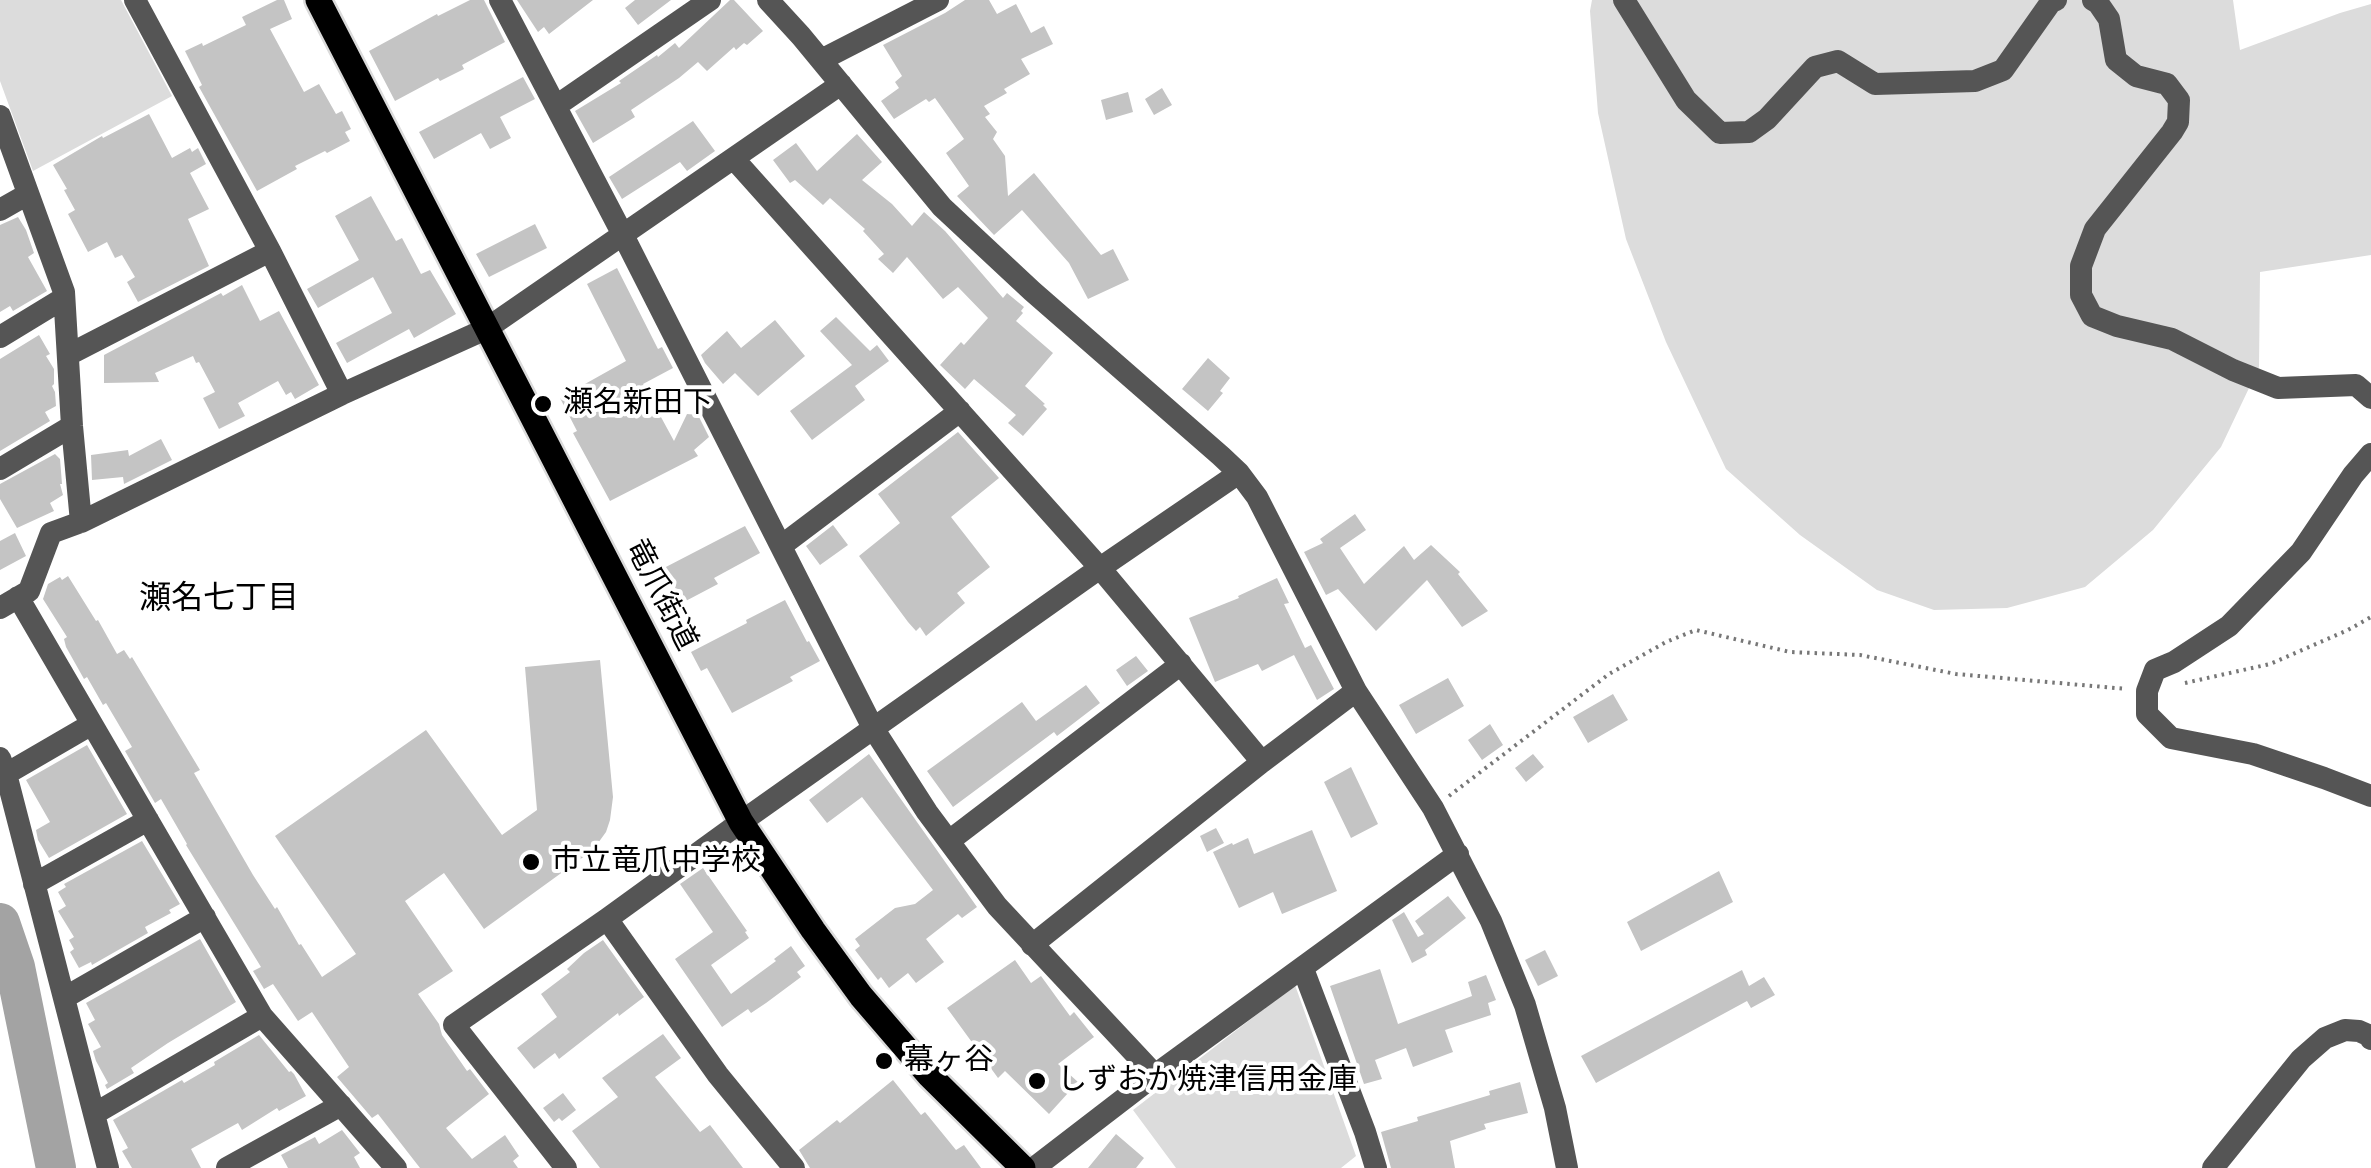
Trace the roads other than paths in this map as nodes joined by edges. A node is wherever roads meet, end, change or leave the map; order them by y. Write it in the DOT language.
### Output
graph roads {
  1 [pos="135,0"];
  2 [pos="318,0"];
  3 [pos="500,0"];
  4 [pos="710,0"];
  5 [pos="938,0"];
  6 [pos="1624,0"];
  7 [pos="2056,0"];
  8 [pos="2093,0"];
  9 [pos="775,3"];
  10 [pos="821,60"];
  11 [pos="841,84"];
  12 [pos="556,106"];
  13 [pos="0,116"];
  14 [pos="734,158"];
  15 [pos="28,194"];
  16 [pos="0,210"];
  17 [pos="623,235"];
  18 [pos="270,251"];
  19 [pos="64,298"];
  20 [pos="486,329"];
  21 [pos="0,337"];
  22 [pos="68,355"];
  23 [pos="342,394"];
  24 [pos="2371,398"];
  25 [pos="960,411"];
  26 [pos="72,426"];
  27 [pos="2371,454"];
  28 [pos="0,469"];
  29 [pos="1239,474"];
  30 [pos="81,522"];
  31 [pos="781,546"];
  32 [pos="1100,568"];
  33 [pos="9,602"];
  34 [pos="1181,664"];
  35 [pos="1356,691"];
  36 [pos="92,724"];
  37 [pos="873,728"];
  38 [pos="1262,762"];
  39 [pos="3,766"];
  40 [pos="2371,796"];
  41 [pos="148,820"];
  42 [pos="741,822"];
  43 [pos="949,841"];
  44 [pos="1458,854"];
  45 [pos="34,884"];
  46 [pos="205,917"];
  47 [pos="607,919"];
  48 [pos="1032,945"];
  49 [pos="1303,968"];
  50 [pos="64,998"];
  51 [pos="262,1016"];
  52 [pos="2371,1039"];
  53 [pos="1155,1076"];
  54 [pos="341,1106"];
  55 [pos="94,1114"];
  56 [pos="108,1168"];
  57 [pos="227,1168"];
  58 [pos="396,1168"];
  59 [pos="566,1168"];
  60 [pos="794,1168"];
  61 [pos="1023,1168"];
  62 [pos="1034,1168"];
  63 [pos="1376,1168"];
  64 [pos="1567,1168"];
  65 [pos="2213,1168"];
  1 -- 18 [label="street"];
  2 -- 20 [label="main road, 竜爪街道"];
  3 -- 12 [label="street"];
  4 -- 12 [label="street"];
  5 -- 10 [label="street"];
  6 -- 7 [label="street"];
  8 -- 24 [label="street"];
  9 -- 10 [label="street"];
  10 -- 11 [label="street"];
  11 -- 14 [label="street"];
  11 -- 29 [label="street"];
  12 -- 17 [label="street"];
  13 -- 15 [label="street"];
  14 -- 17 [label="street"];
  14 -- 25 [label="street"];
  15 -- 16 [label="street"];
  15 -- 19 [label="street"];
  17 -- 20 [label="street"];
  17 -- 31 [label="street"];
  18 -- 22 [label="street"];
  18 -- 23 [label="street"];
  19 -- 21 [label="street"];
  19 -- 22 [label="street"];
  20 -- 23 [label="street"];
  20 -- 42 [label="main road, 竜爪街道"];
  22 -- 26 [label="street"];
  23 -- 30 [label="street"];
  25 -- 31 [label="street"];
  25 -- 32 [label="street"];
  26 -- 28 [label="street"];
  26 -- 30 [label="street"];
  27 -- 40 [label="street"];
  29 -- 32 [label="street"];
  29 -- 35 [label="street"];
  30 -- 33 [label="street"];
  31 -- 37 [label="street"];
  32 -- 34 [label="street"];
  32 -- 37 [label="street"];
  33 -- 36 [label="street"];
  34 -- 38 [label="street"];
  34 -- 43 [label="street"];
  35 -- 38 [label="street"];
  35 -- 44 [label="street"];
  36 -- 39 [label="street"];
  36 -- 41 [label="street"];
  37 -- 42 [label="street"];
  37 -- 43 [label="street"];
  38 -- 48 [label="street"];
  39 -- 45 [label="street"];
  41 -- 45 [label="street"];
  41 -- 46 [label="street"];
  42 -- 47 [label="street"];
  42 -- 61 [label="main road, 竜爪街道"];
  43 -- 48 [label="street"];
  44 -- 49 [label="street"];
  44 -- 64 [label="street"];
  45 -- 50 [label="street"];
  46 -- 50 [label="street"];
  46 -- 51 [label="street"];
  47 -- 59 [label="street"];
  47 -- 60 [label="street"];
  48 -- 53 [label="street"];
  49 -- 53 [label="street"];
  49 -- 63 [label="street"];
  50 -- 55 [label="street"];
  51 -- 54 [label="street"];
  51 -- 55 [label="street"];
  52 -- 65 [label="street"];
  53 -- 62 [label="street"];
  54 -- 57 [label="street"];
  54 -- 58 [label="street"];
  55 -- 56 [label="street"];
}
